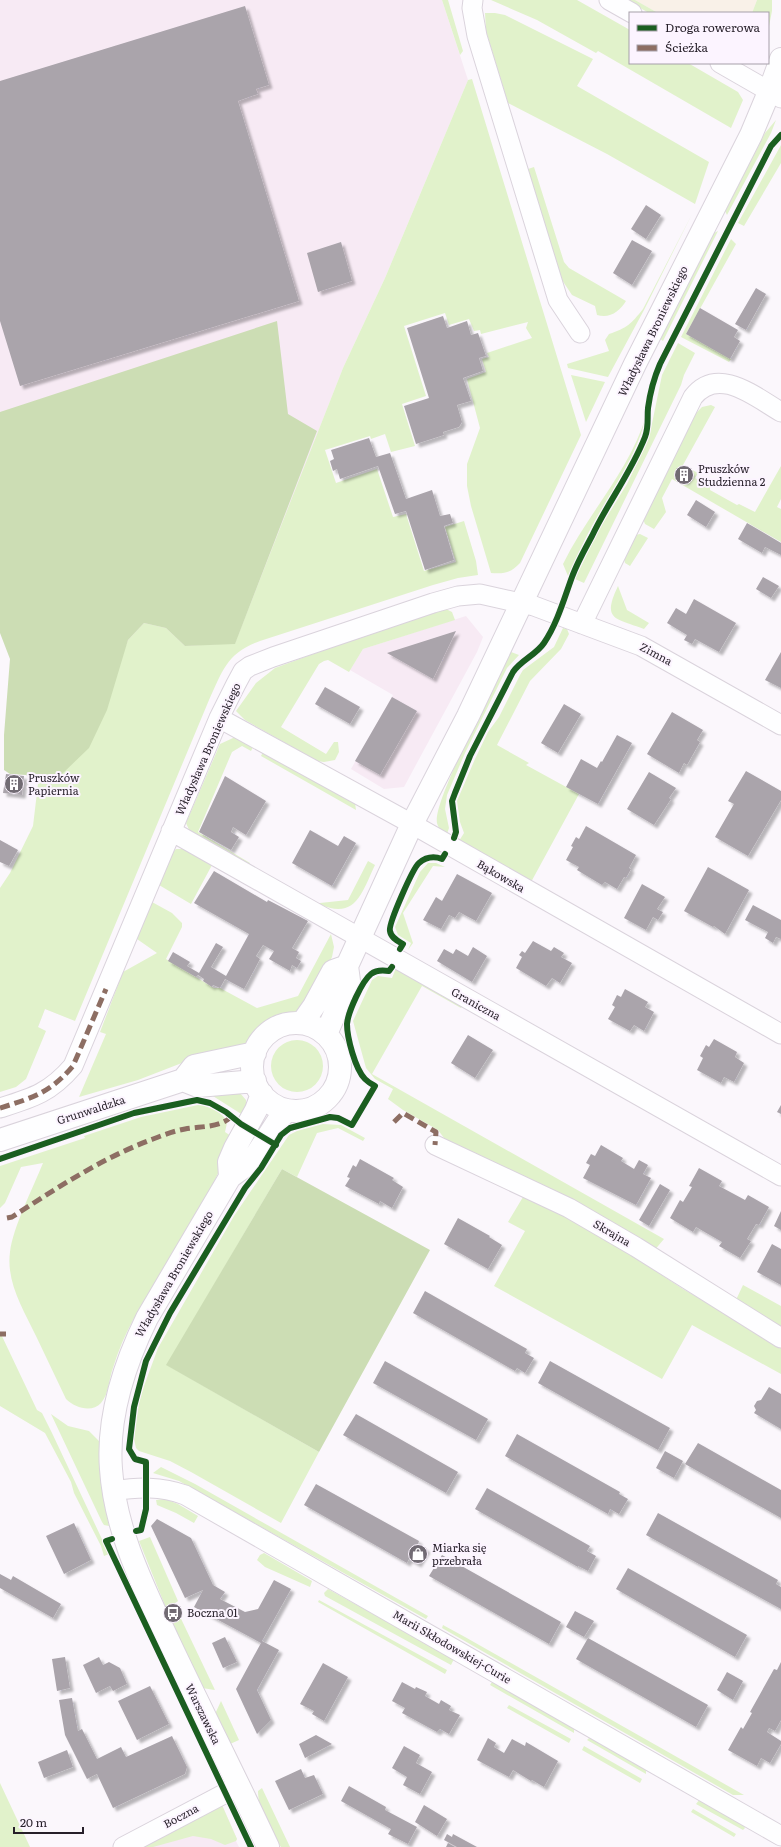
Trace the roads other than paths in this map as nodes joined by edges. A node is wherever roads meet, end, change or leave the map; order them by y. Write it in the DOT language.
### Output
graph roads {
  1 [pos="473,0"];
  2 [pos="609,0"];
  3 [pos="630,12"];
  4 [pos="781,59"];
  5 [pos="722,64"];
  6 [pos="775,95"];
  7 [pos="580,333"];
  8 [pos="781,412"];
  9 [pos="523,603"];
  10 [pos="582,624"];
  11 [pos="219,718"];
  12 [pos="781,725"];
  13 [pos="412,824"];
  14 [pos="171,831"];
  15 [pos="359,937"];
  16 [pos="347,966"];
  17 [pos="302,1023"];
  18 [pos="326,1034"];
  19 [pos="781,1034"];
  20 [pos="255,1053"];
  21 [pos="183,1080"];
  22 [pos="258,1088"];
  23 [pos="0,1108"];
  24 [pos="287,1110"];
  25 [pos="0,1140"];
  26 [pos="435,1145"];
  27 [pos="781,1176"];
  28 [pos="230,1177"];
  29 [pos="781,1338"];
  30 [pos="113,1491"];
  31 [pos="239,1786"];
  32 [pos="781,1836"];
  33 [pos="123,1847"];
  34 [pos="268,1847"];
  1 -- 7 [label="street"];
  2 -- 3 [label="street"];
  4 -- 6 [label="street, Władysława Broniewskiego"];
  5 -- 6 [label="street"];
  6 -- 9 [label="street, Władysława Broniewskiego"];
  8 -- 10 [label="street"];
  9 -- 10 [label="street, Zimna"];
  9 -- 11 [label="street, Władysława Broniewskiego"];
  9 -- 13 [label="street, Władysława Broniewskiego"];
  10 -- 12 [label="street, Zimna"];
  11 -- 13 [label="street, Bąkowska"];
  11 -- 14 [label="street, Władysława Broniewskiego"];
  13 -- 15 [label="street, Władysława Broniewskiego"];
  13 -- 19 [label="street, Bąkowska"];
  14 -- 15 [label="street, Graniczna"];
  14 -- 23 [label="street, Władysława Broniewskiego"];
  15 -- 16 [label="street, Władysława Broniewskiego"];
  15 -- 27 [label="street, Graniczna"];
  16 -- 17 [label="street"];
  16 -- 18 [label="street, Władysława Broniewskiego"];
  17 -- 18 [label="street"];
  17 -- 20 [label="street"];
  18 -- 24 [label="street"];
  20 -- 21 [label="street, Grunwaldzka"];
  20 -- 22 [label="street"];
  21 -- 22 [label="street"];
  21 -- 25 [label="street, Grunwaldzka"];
  22 -- 24 [label="street"];
  22 -- 28 [label="street, Władysława Broniewskiego"];
  24 -- 28 [label="street, Władysława Broniewskiego"];
  26 -- 29 [label="street, Skrajna"];
  28 -- 30 [label="street, Władysława Broniewskiego"];
  30 -- 31 [label="street, Warszawska"];
  30 -- 32 [label="street, Marii Skłodowskiej-Curie"];
  31 -- 33 [label="street, Boczna"];
  31 -- 34 [label="street, Warszawska"];
}
